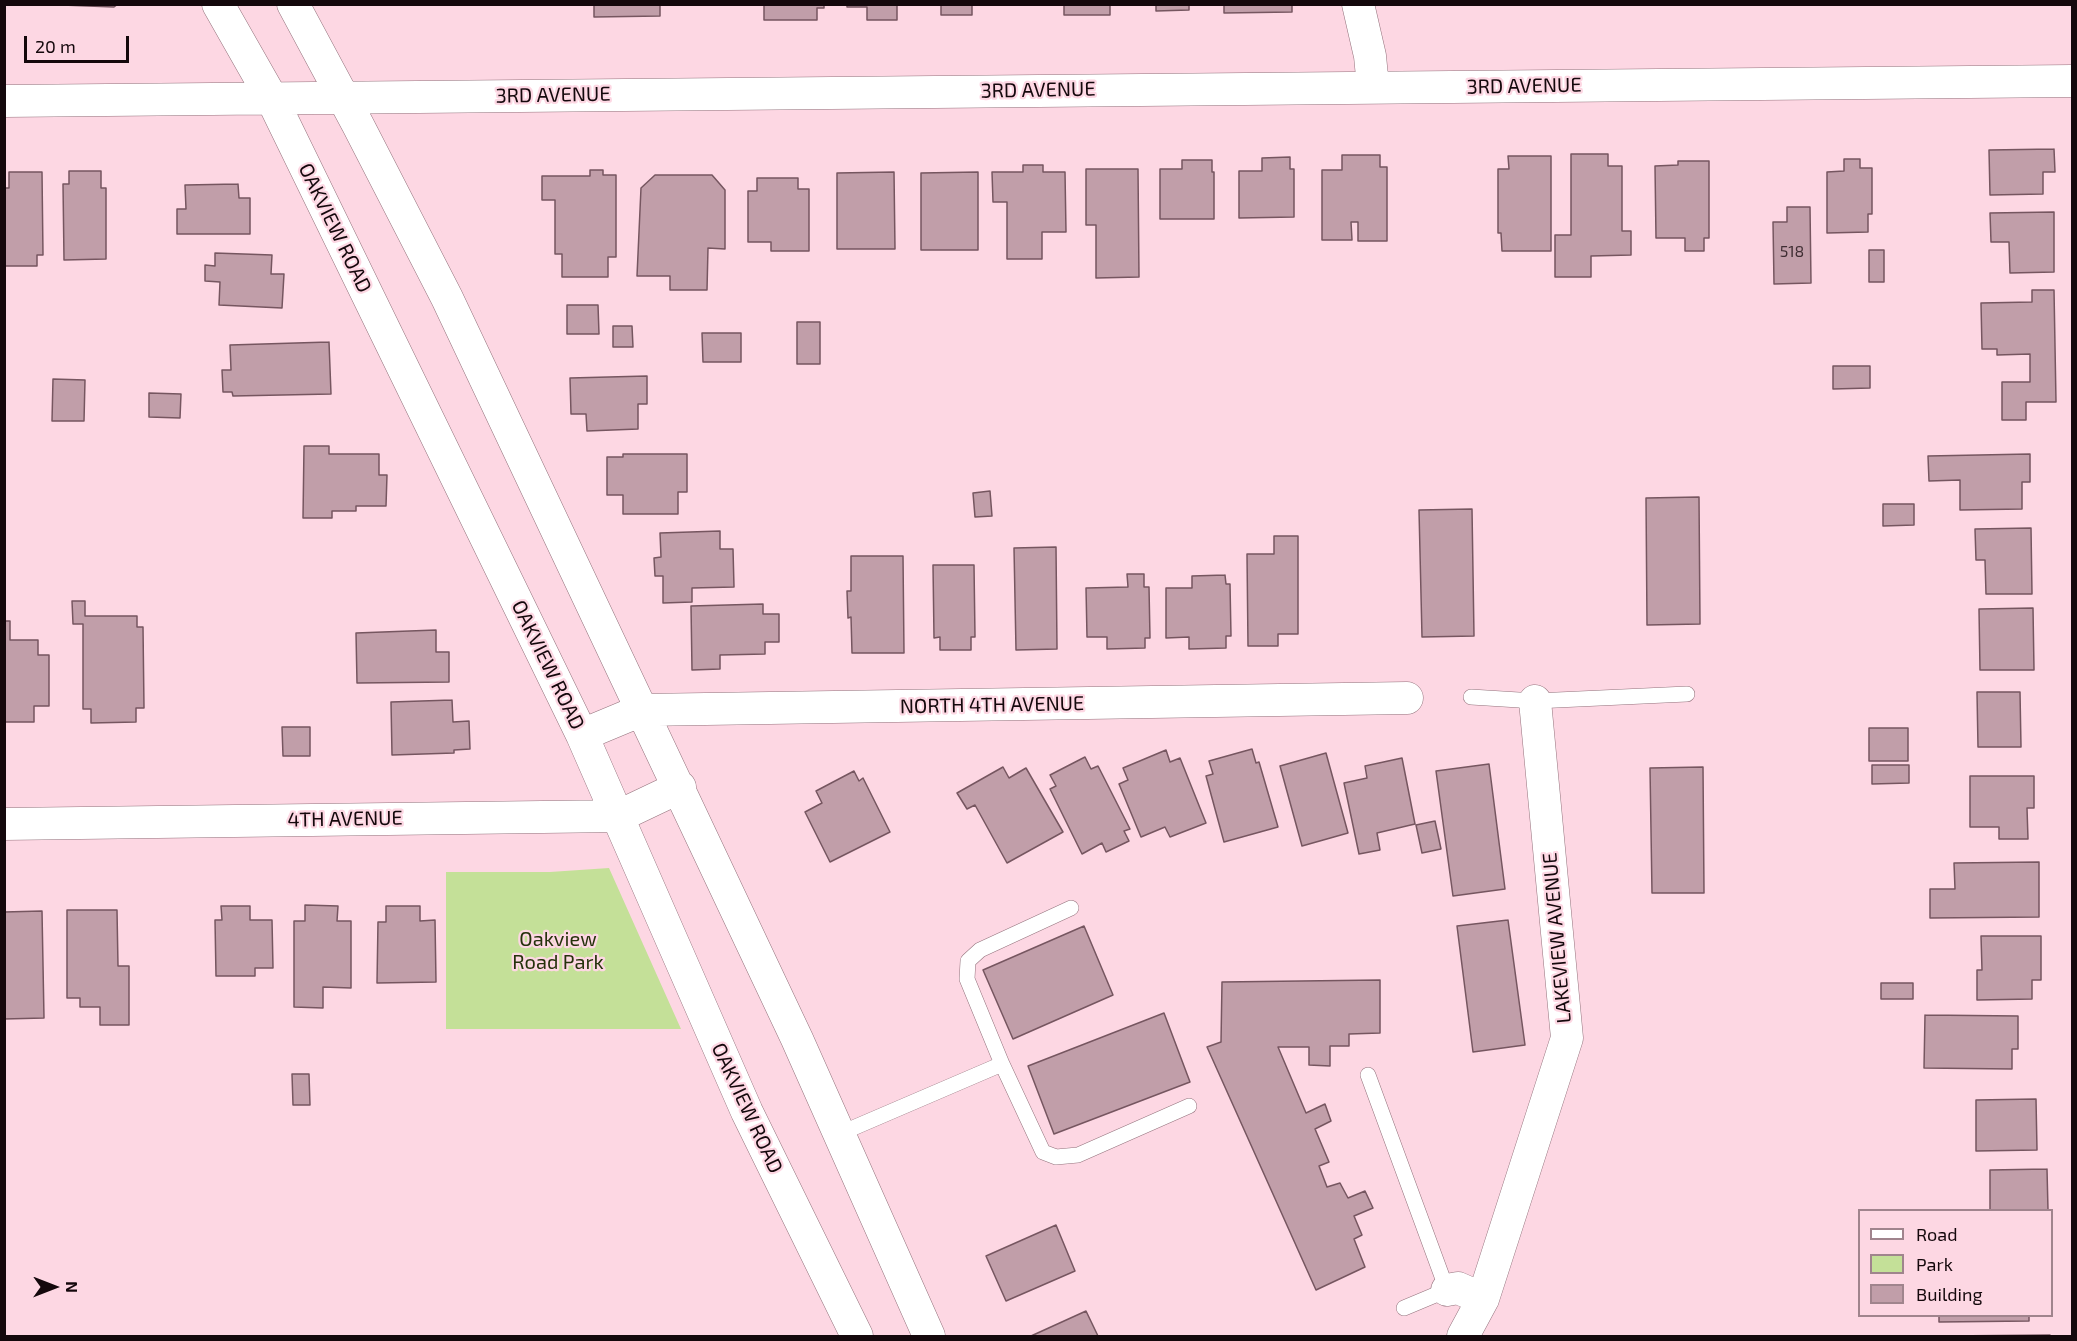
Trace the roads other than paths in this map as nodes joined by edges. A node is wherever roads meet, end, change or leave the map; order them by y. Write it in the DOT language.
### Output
graph roads {
  1 [pos="218,4"];
  2 [pos="293,4"];
  3 [pos="1358,4"];
  4 [pos="2073,81"];
  5 [pos="1373,87"];
  6 [pos="344,98"];
  7 [pos="272,99"];
  8 [pos="4,101"];
  9 [pos="1687,694"];
  10 [pos="1471,696"];
  11 [pos="1407,698"];
  12 [pos="1534,701"];
  13 [pos="642,710"];
  14 [pos="582,735"];
  15 [pos="680,787"];
  16 [pos="619,816"];
  17 [pos="4,824"];
  18 [pos="1071,908"];
  19 [pos="1002,1065"];
  20 [pos="1368,1075"];
  21 [pos="1189,1106"];
  22 [pos="839,1134"];
  23 [pos="1447,1290"];
  24 [pos="1483,1299"];
  25 [pos="1404,1308"];
  26 [pos="857,1336"];
  27 [pos="929,1336"];
  28 [pos="1463,1336"];
  1 -- 7 [label="street, OAKVIEW ROAD"];
  2 -- 6 [label="street"];
  3 -- 5 [label="street"];
  4 -- 5 [label="street, 3RD AVENUE"];
  5 -- 6 [label="street, 3RD AVENUE"];
  6 -- 7 [label="street, 3RD AVENUE"];
  6 -- 13 [label="street"];
  7 -- 8 [label="street, 3RD AVENUE"];
  7 -- 14 [label="street, OAKVIEW ROAD"];
  9 -- 12 [label="lane"];
  10 -- 12 [label="lane"];
  11 -- 13 [label="street, NORTH 4TH AVENUE"];
  12 -- 24 [label="street, LAKEVIEW AVENUE"];
  13 -- 14 [label="street, NORTH 4TH AVENUE"];
  13 -- 15 [label="street"];
  14 -- 16 [label="street, OAKVIEW ROAD"];
  15 -- 16 [label="street, 4TH AVENUE"];
  15 -- 22 [label="street"];
  16 -- 17 [label="street, 4TH AVENUE"];
  16 -- 26 [label="street, OAKVIEW ROAD"];
  18 -- 19 [label="lane"];
  19 -- 21 [label="lane"];
  19 -- 22 [label="lane"];
  20 -- 23 [label="lane"];
  22 -- 27 [label="street"];
  23 -- 24 [label="street"];
  23 -- 25 [label="lane"];
  24 -- 28 [label="street, LAKEVIEW AVENUE"];
}
